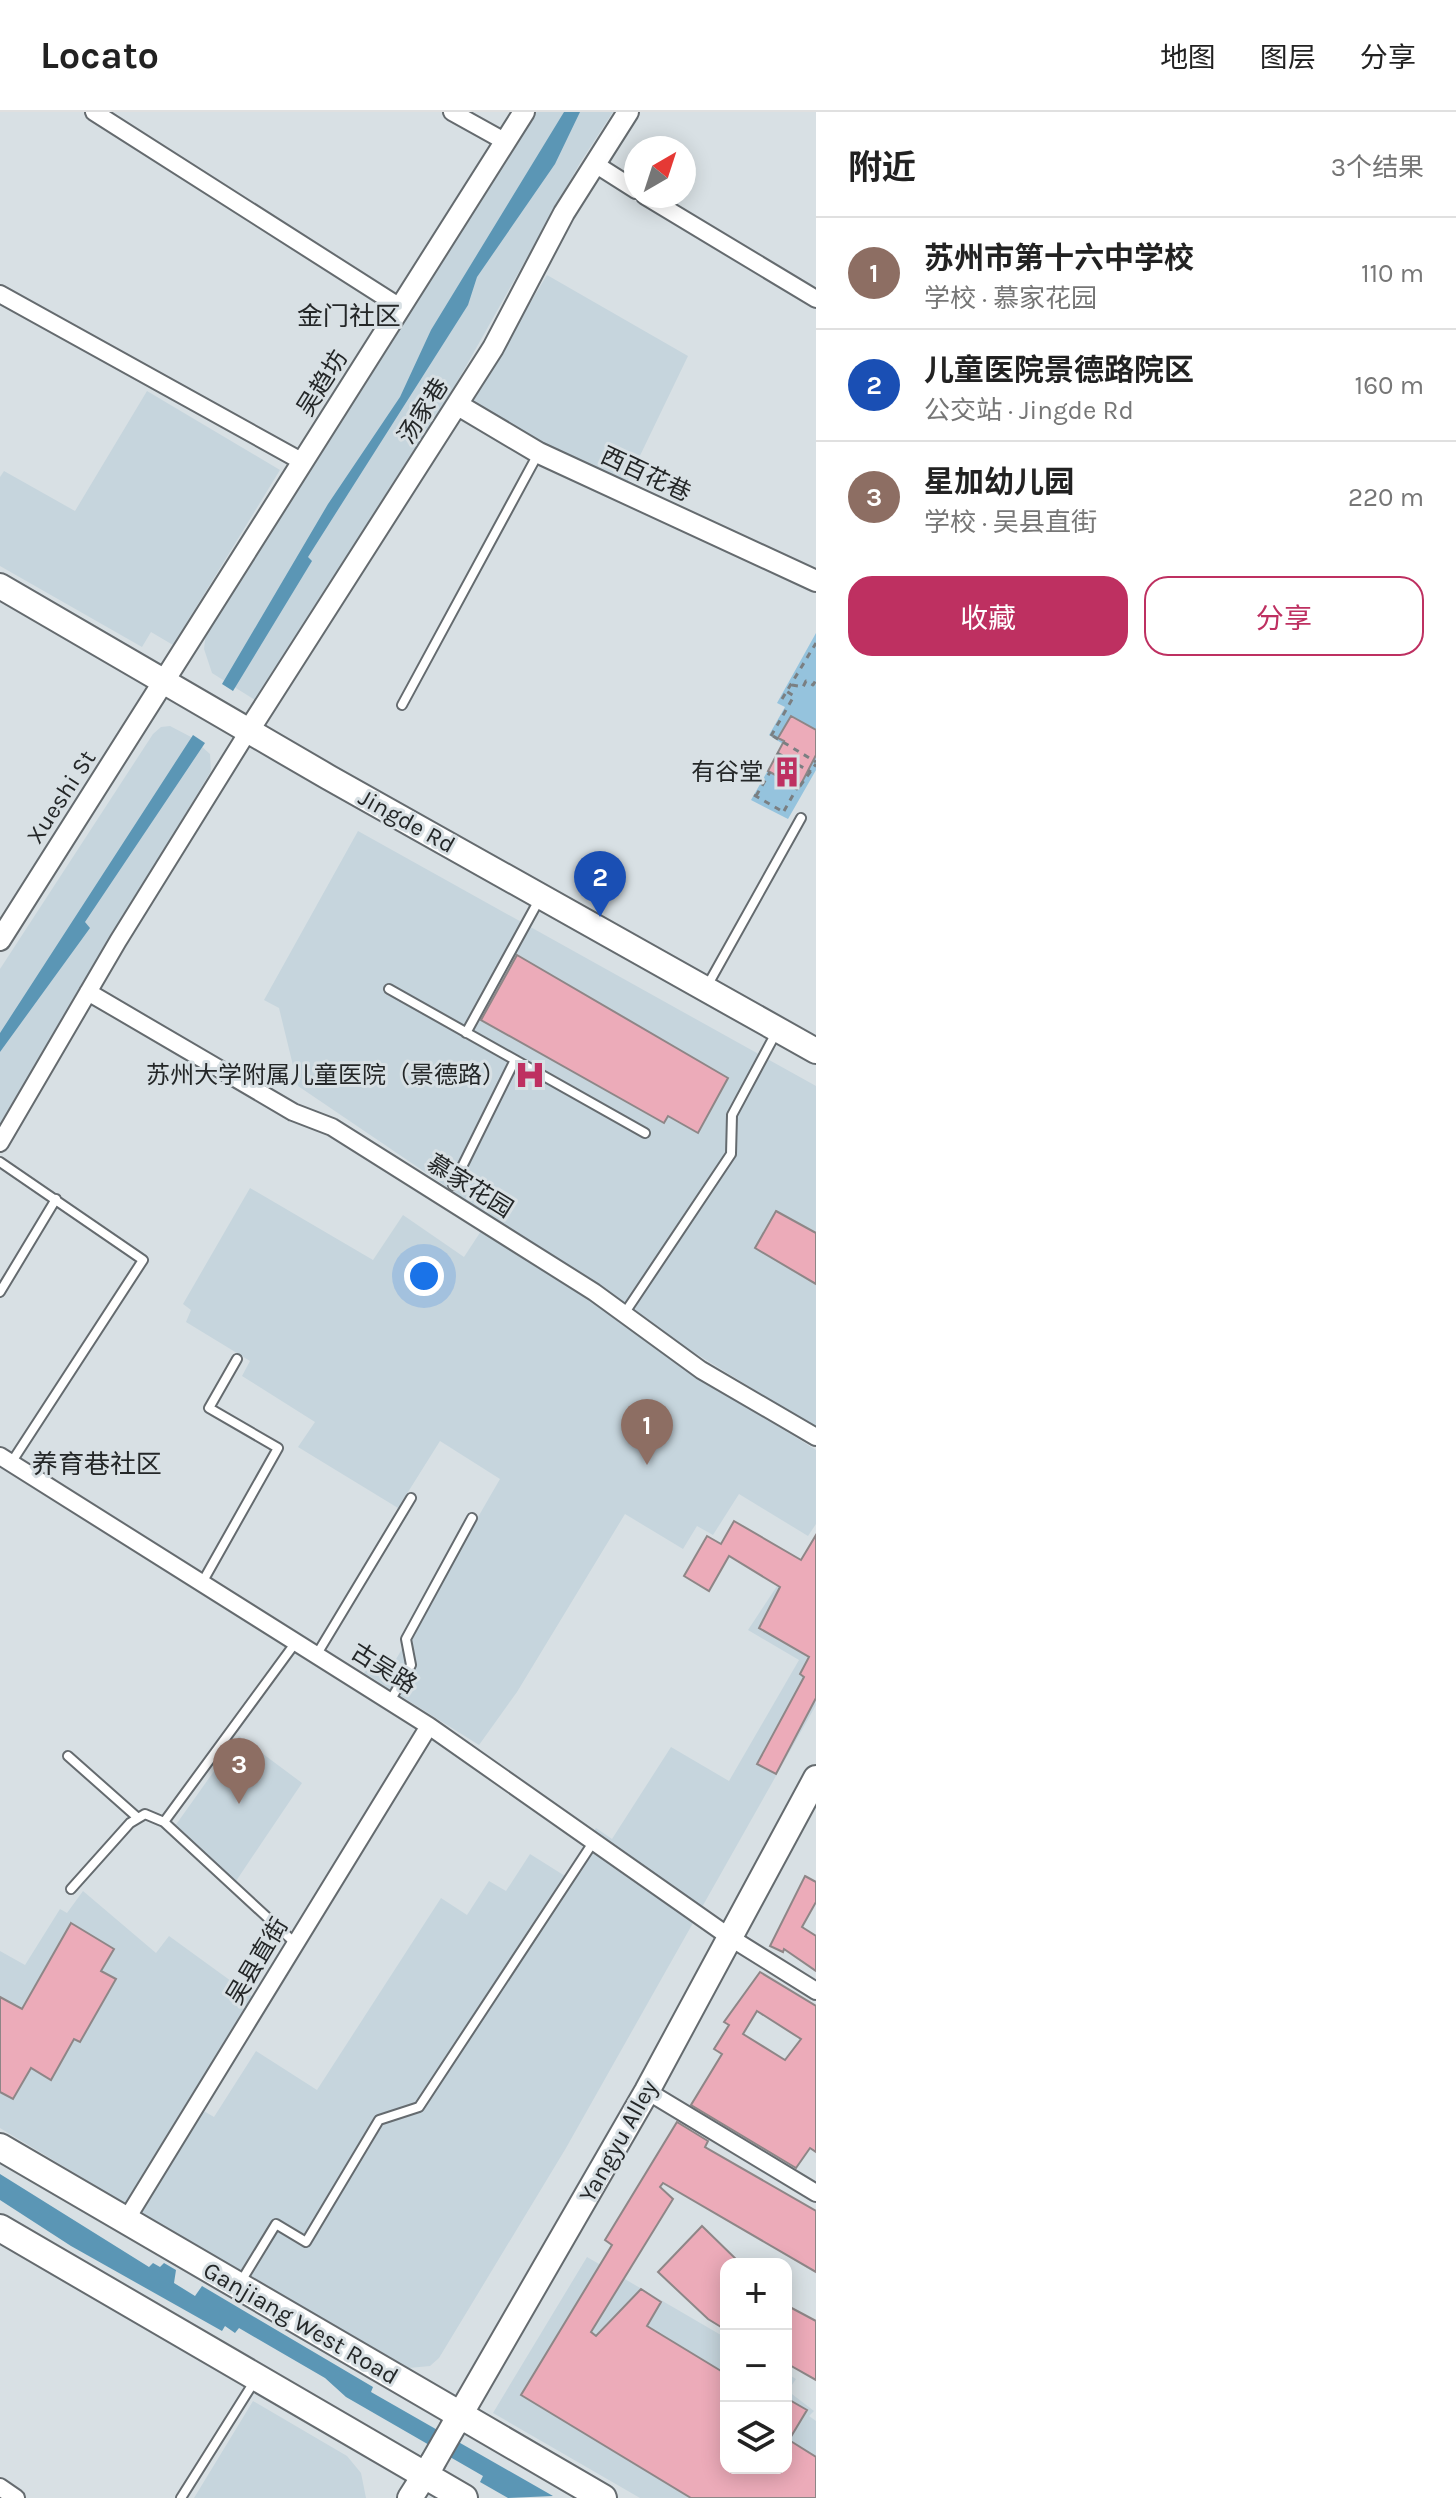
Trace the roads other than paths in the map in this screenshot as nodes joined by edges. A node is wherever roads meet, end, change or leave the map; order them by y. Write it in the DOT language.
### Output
graph roads {
  1 [pos="94,112"];
  2 [pos="452,112"];
  3 [pos="524,112"];
  4 [pos="628,112"];
  5 [pos="506,142"];
  6 [pos="595,164"];
  7 [pos="624,182"];
  8 [pos="665,208"];
  9 [pos="0,294"];
  10 [pos="816,299"];
  11 [pos="400,307"];
  12 [pos="458,405"];
  13 [pos="539,453"];
  14 [pos="303,462"];
  15 [pos="816,581"];
  16 [pos="0,586"];
  17 [pos="165,683"];
  18 [pos="402,705"];
  19 [pos="249,730"];
  20 [pos="801,818"];
  21 [pos="541,896"];
  22 [pos="0,940"];
  23 [pos="389,989"];
  24 [pos="705,989"];
  25 [pos="88,992"];
  26 [pos="777,1030"];
  27 [pos="466,1033"];
  28 [pos="816,1051"];
  29 [pos="515,1060"];
  30 [pos="645,1133"];
  31 [pos="0,1143"];
  32 [pos="0,1162"];
  33 [pos="453,1185"];
  34 [pos="56,1199"];
  35 [pos="0,1292"];
  36 [pos="624,1314"];
  37 [pos="237,1359"];
  38 [pos="816,1437"];
  39 [pos="6,1459"];
  40 [pos="411,1498"];
  41 [pos="472,1518"];
  42 [pos="203,1581"];
  43 [pos="296,1641"];
  44 [pos="317,1654"];
  45 [pos="390,1701"];
  46 [pos="429,1726"];
  47 [pos="68,1756"];
  48 [pos="816,1778"];
  49 [pos="138,1818"];
  50 [pos="164,1822"];
  51 [pos="595,1841"];
  52 [pos="71,1889"];
  53 [pos="731,1938"];
  54 [pos="295,1944"];
  55 [pos="816,1991"];
  56 [pos="647,2091"];
  57 [pos="0,2147"];
  58 [pos="816,2193"];
  59 [pos="126,2220"];
  60 [pos="0,2228"];
  61 [pos="238,2287"];
  62 [pos="257,2378"];
  63 [pos="457,2421"];
  64 [pos="422,2479"];
  65 [pos="0,2487"];
  66 [pos="16,2498"];
  67 [pos="181,2498"];
  68 [pos="464,2498"];
  69 [pos="603,2498"];
  1 -- 11 [label="street"];
  2 -- 5 [label="street"];
  3 -- 5 [label="street, 吴趋坊"];
  4 -- 6 [label="street, 汤家巷"];
  5 -- 11 [label="street, 吴趋坊"];
  6 -- 7 [label="street"];
  6 -- 12 [label="street, 汤家巷"];
  8 -- 10 [label="street"];
  9 -- 14 [label="street"];
  11 -- 14 [label="street, 吴趋坊"];
  12 -- 13 [label="street, 西百花巷"];
  12 -- 19 [label="street, 汤家巷"];
  13 -- 15 [label="street, 西百花巷"];
  13 -- 18 [label="lane"];
  14 -- 17 [label="street, 吴趋坊"];
  16 -- 17 [label="main road, Jingde Rd"];
  17 -- 19 [label="main road, Jingde Rd"];
  17 -- 22 [label="street, Xueshi St"];
  19 -- 21 [label="main road, Jingde Rd"];
  19 -- 25 [label="street"];
  20 -- 24 [label="lane"];
  21 -- 24 [label="main road, Jingde Rd"];
  21 -- 27 [label="lane"];
  23 -- 27 [label="lane"];
  24 -- 26 [label="main road, Jingde Rd"];
  25 -- 31 [label="street"];
  25 -- 36 [label="street, 慕家花园"];
  26 -- 28 [label="main road, Jingde Rd"];
  26 -- 36 [label="lane"];
  27 -- 29 [label="lane"];
  29 -- 30 [label="lane"];
  29 -- 33 [label="lane"];
  32 -- 34 [label="lane"];
  34 -- 35 [label="lane"];
  34 -- 39 [label="lane"];
  36 -- 38 [label="street, 慕家花园"];
  37 -- 42 [label="lane"];
  39 -- 42 [label="street, 古吴路"];
  40 -- 44 [label="lane"];
  41 -- 45 [label="lane"];
  42 -- 43 [label="street, 古吴路"];
  43 -- 44 [label="street, 古吴路"];
  43 -- 50 [label="lane"];
  44 -- 45 [label="street, 古吴路"];
  45 -- 46 [label="street, 古吴路"];
  46 -- 51 [label="street, 古吴路"];
  46 -- 54 [label="street, 吴县直街"];
  47 -- 49 [label="lane"];
  48 -- 53 [label="main road, Yangyu Alley"];
  49 -- 50 [label="lane"];
  49 -- 52 [label="lane"];
  50 -- 54 [label="lane"];
  51 -- 53 [label="street, 古吴路"];
  51 -- 61 [label="lane"];
  53 -- 55 [label="street, 古吴路"];
  53 -- 56 [label="main road, Yangyu Alley"];
  54 -- 59 [label="street, 吴县直街"];
  56 -- 58 [label="street"];
  56 -- 63 [label="main road, Yangyu Alley"];
  57 -- 59 [label="main road, Ganjiang West Road"];
  59 -- 61 [label="main road, Ganjiang West Road"];
  60 -- 62 [label="main road"];
  61 -- 63 [label="main road, Ganjiang West Road"];
  62 -- 64 [label="main road"];
  62 -- 67 [label="lane"];
  63 -- 64 [label="main road, Yangyu Alley, bridge"];
  63 -- 69 [label="main road, Ganjiang West Road"];
  64 -- 68 [label="main road"];
  65 -- 66 [label="street"];
}
